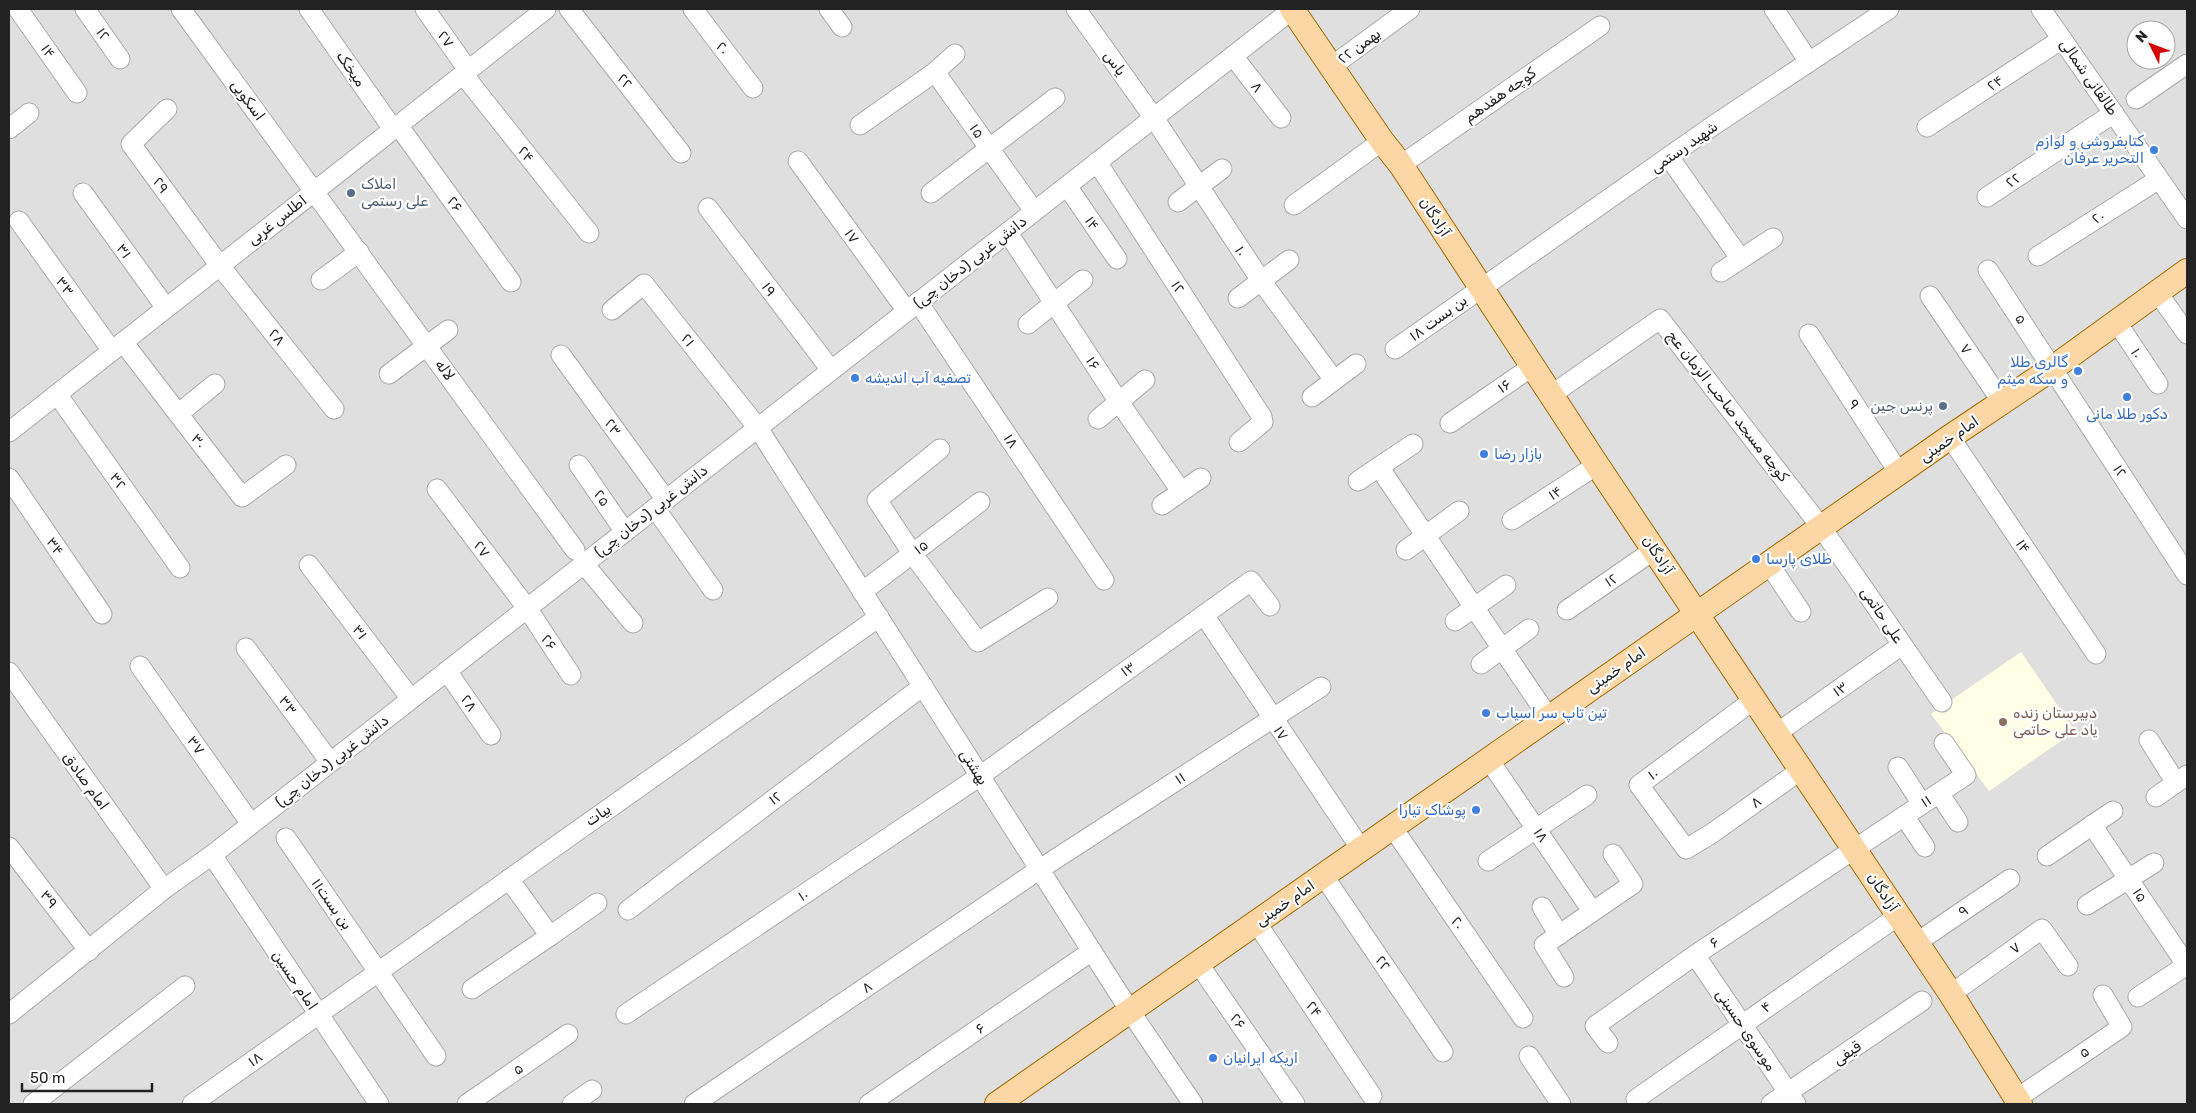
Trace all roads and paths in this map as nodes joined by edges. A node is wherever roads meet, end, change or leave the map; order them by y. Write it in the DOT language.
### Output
graph roads {
  1 [pos="18,9"];
  2 [pos="85,9"];
  3 [pos="181,9"];
  4 [pos="310,9"];
  5 [pos="425,9"];
  6 [pos="569,9"];
  7 [pos="693,9"];
  8 [pos="829,9"];
  9 [pos="1076,9"];
  10 [pos="1293,9"];
  11 [pos="1410,9"];
  12 [pos="1774,9"];
  13 [pos="1887,9"];
  14 [pos="2041,9"];
  15 [pos="537,11"];
  16 [pos="1600,26"];
  17 [pos="842,27"];
  18 [pos="2062,39"];
  19 [pos="955,54"];
  20 [pos="1233,56"];
  21 [pos="120,59"];
  22 [pos="1809,62"];
  23 [pos="2187,64"];
  24 [pos="1332,66"];
  25 [pos="466,72"];
  26 [pos="935,72"];
  27 [pos="753,88"];
  28 [pos="77,94"];
  29 [pos="1055,98"];
  30 [pos="2136,99"];
  31 [pos="167,109"];
  32 [pos="29,113"];
  33 [pos="2114,113"];
  34 [pos="1154,118"];
  35 [pos="1281,118"];
  36 [pos="860,125"];
  37 [pos="396,127"];
  38 [pos="1927,127"];
  39 [pos="9,129"];
  40 [pos="1382,141"];
  41 [pos="990,149"];
  42 [pos="681,153"];
  43 [pos="1669,158"];
  44 [pos="798,160"];
  45 [pos="1097,162"];
  46 [pos="1401,165"];
  47 [pos="1222,170"];
  48 [pos="2159,179"];
  49 [pos="1067,186"];
  50 [pos="1198,186"];
  51 [pos="315,191"];
  52 [pos="83,193"];
  53 [pos="931,193"];
  54 [pos="1987,197"];
  55 [pos="1178,202"];
  56 [pos="1294,205"];
  57 [pos="708,208"];
  58 [pos="1034,211"];
  59 [pos="2187,219"];
  60 [pos="19,221"];
  61 [pos="589,233"];
  62 [pos="1008,233"];
  63 [pos="1773,238"];
  64 [pos="358,252"];
  65 [pos="2038,256"];
  66 [pos="1740,258"];
  67 [pos="1117,259"];
  68 [pos="1289,260"];
  69 [pos="220,266"];
  70 [pos="1988,270"];
  71 [pos="2187,271"];
  72 [pos="1721,272"];
  73 [pos="321,280"];
  74 [pos="1082,280"];
  75 [pos="511,282"];
  76 [pos="1262,282"];
  77 [pos="1480,287"];
  78 [pos="2157,292"];
  79 [pos="1930,296"];
  80 [pos="1238,298"];
  81 [pos="1053,303"];
  82 [pos="912,307"];
  83 [pos="166,308"];
  84 [pos="612,310"];
  85 [pos="2116,321"];
  86 [pos="1028,324"];
  87 [pos="448,330"];
  88 [pos="1809,334"];
  89 [pos="2187,334"];
  90 [pos="427,346"];
  91 [pos="117,347"];
  92 [pos="1395,349"];
  93 [pos="561,355"];
  94 [pos="1356,364"];
  95 [pos="1533,366"];
  96 [pos="2053,368"];
  97 [pos="831,370"];
  98 [pos="389,374"];
  99 [pos="1145,380"];
  100 [pos="1334,380"];
  101 [pos="215,384"];
  102 [pos="2158,384"];
  103 [pos="57,394"];
  104 [pos="1552,394"];
  105 [pos="1312,397"];
  106 [pos="1119,402"];
  107 [pos="2002,402"];
  108 [pos="334,409"];
  109 [pos="178,414"];
  110 [pos="1098,420"];
  111 [pos="1450,424"];
  112 [pos="758,428"];
  113 [pos="9,432"];
  114 [pos="1950,437"];
  115 [pos="1239,442"];
  116 [pos="1413,444"];
  117 [pos="940,449"];
  118 [pos="286,465"];
  119 [pos="579,465"];
  120 [pos="1598,465"];
  121 [pos="1379,467"];
  122 [pos="1899,473"];
  123 [pos="9,478"];
  124 [pos="1201,478"];
  125 [pos="1358,481"];
  126 [pos="437,489"];
  127 [pos="1181,491"];
  128 [pos="980,502"];
  129 [pos="660,504"];
  130 [pos="1162,505"];
  131 [pos="1459,511"];
  132 [pos="1512,520"];
  133 [pos="1821,527"];
  134 [pos="625,532"];
  135 [pos="1426,535"];
  136 [pos="1406,550"];
  137 [pos="1654,550"];
  138 [pos="912,553"];
  139 [pos="580,557"];
  140 [pos="309,564"];
  141 [pos="1768,564"];
  142 [pos="180,568"];
  143 [pos="2187,575"];
  144 [pos="1104,580"];
  145 [pos="1506,585"];
  146 [pos="713,590"];
  147 [pos="862,592"];
  148 [pos="1048,598"];
  149 [pos="1270,606"];
  150 [pos="1475,607"];
  151 [pos="526,608"];
  152 [pos="1567,610"];
  153 [pos="1801,612"];
  154 [pos="102,614"];
  155 [pos="1697,614"];
  156 [pos="1204,615"];
  157 [pos="879,617"];
  158 [pos="1455,621"];
  159 [pos="633,623"];
  160 [pos="1529,629"];
  161 [pos="1902,645"];
  162 [pos="246,648"];
  163 [pos="1502,648"];
  164 [pos="2096,654"];
  165 [pos="1481,664"];
  166 [pos="140,666"];
  167 [pos="447,671"];
  168 [pos="9,672"];
  169 [pos="571,675"];
  170 [pos="923,686"];
  171 [pos="1321,687"];
  172 [pos="411,699"];
  173 [pos="1755,699"];
  174 [pos="1942,702"];
  175 [pos="1549,718"];
  176 [pos="1272,719"];
  177 [pos="1777,733"];
  178 [pos="491,735"];
  179 [pos="2149,740"];
  180 [pos="1944,744"];
  181 [pos="1489,760"];
  182 [pos="330,762"];
  183 [pos="1898,767"];
  184 [pos="1801,770"];
  185 [pos="980,776"];
  186 [pos="2184,778"];
  187 [pos="1939,793"];
  188 [pos="1587,795"];
  189 [pos="2156,797"];
  190 [pos="1922,804"];
  191 [pos="2113,811"];
  192 [pos="1904,816"];
  193 [pos="1958,822"];
  194 [pos="251,824"];
  195 [pos="2092,825"];
  196 [pos="1393,828"];
  197 [pos="1536,829"];
  198 [pos="1711,834"];
  199 [pos="286,838"];
  200 [pos="9,847"];
  201 [pos="1924,847"];
  202 [pos="1361,849"];
  203 [pos="1854,849"];
  204 [pos="1613,854"];
  205 [pos="212,855"];
  206 [pos="2047,856"];
  207 [pos="1488,861"];
  208 [pos="2154,863"];
  209 [pos="1040,869"];
  210 [pos="1323,875"];
  211 [pos="509,879"];
  212 [pos="2010,879"];
  213 [pos="2129,879"];
  214 [pos="164,889"];
  215 [pos="597,903"];
  216 [pos="2087,906"];
  217 [pos="1542,908"];
  218 [pos="628,910"];
  219 [pos="1592,911"];
  220 [pos="1898,916"];
  221 [pos="1256,922"];
  222 [pos="1559,935"];
  223 [pos="550,936"];
  224 [pos="1916,942"];
  225 [pos="89,951"];
  226 [pos="1092,951"];
  227 [pos="1695,955"];
  228 [pos="1198,963"];
  229 [pos="2187,965"];
  230 [pos="2068,966"];
  231 [pos="379,971"];
  232 [pos="1564,977"];
  233 [pos="185,986"];
  234 [pos="472,989"];
  235 [pos="1951,994"];
  236 [pos="2103,995"];
  237 [pos="2138,996"];
  238 [pos="1922,1001"];
  239 [pos="10,1009"];
  240 [pos="1130,1011"];
  241 [pos="318,1014"];
  242 [pos="626,1014"];
  243 [pos="1523,1018"];
  244 [pos="1742,1023"];
  245 [pos="568,1034"];
  246 [pos="1608,1043"];
  247 [pos="1443,1052"];
  248 [pos="436,1056"];
  249 [pos="1529,1056"];
  250 [pos="592,1090"];
  251 [pos="1372,1096"];
  252 [pos="1792,1098"];
  253 [pos="1636,1099"];
  254 [pos="2018,1101"];
  255 [pos="33,1104"];
  256 [pos="192,1104"];
  257 [pos="379,1104"];
  258 [pos="468,1104"];
  259 [pos="572,1104"];
  260 [pos="694,1104"];
  261 [pos="868,1104"];
  262 [pos="996,1104"];
  263 [pos="1193,1104"];
  264 [pos="1295,1104"];
  265 [pos="1561,1104"];
  266 [pos="1771,1104"];
  1 -- 28 [label="street, ۱۴"];
  2 -- 21 [label="street, ۱۲"];
  3 -- 51 [label="street, اسکویی"];
  4 -- 37 [label="street, میخک"];
  5 -- 25 [label="street, ۲۷"];
  6 -- 42 [label="street, ۲۲"];
  7 -- 27 [label="street, ۲۰"];
  8 -- 17 [label="street"];
  9 -- 34 [label="street, یاس"];
  10 -- 20 [label="street, دانش غربی (دخان چی)"];
  10 -- 24 [label="main road, آزادگان"];
  11 -- 24 [label="street, ۲۲ بهمن"];
  12 -- 22 [label="street"];
  13 -- 22 [label="street, شهید رستمی"];
  14 -- 18 [label="street, طالقانی شمالی"];
  15 -- 25 [label="street, اطلس غربی"];
  16 -- 46 [label="street, کوچه هفدهم"];
  18 -- 33 [label="street, طالقانی شمالی"];
  18 -- 38 [label="street, ۲۴"];
  19 -- 26 [label="street"];
  20 -- 34 [label="street, دانش غربی (دخان چی)"];
  20 -- 35 [label="street, ۸"];
  22 -- 43 [label="street, شهید رستمی"];
  23 -- 30 [label="street"];
  24 -- 40 [label="main road, آزادگان"];
  25 -- 37 [label="street, اطلس غربی"];
  25 -- 61 [label="street, ۲۴"];
  26 -- 36 [label="street"];
  26 -- 41 [label="street, ۱۵"];
  29 -- 41 [label="street"];
  31 -- 69 [label="street, ۲۹"];
  32 -- 39 [label="street"];
  33 -- 48 [label="street, طالقانی شمالی"];
  33 -- 54 [label="street, ۲۲"];
  34 -- 45 [label="street, دانش غربی (دخان چی)"];
  34 -- 50 [label="street, ۱۰"];
  37 -- 51 [label="street, اطلس غربی"];
  37 -- 75 [label="street, ۲۶"];
  40 -- 46 [label="main road, آزادگان"];
  40 -- 56 [label="street"];
  41 -- 53 [label="street"];
  41 -- 58 [label="street, ۱۵"];
  43 -- 66 [label="street"];
  43 -- 77 [label="street, شهید رستمی"];
  44 -- 82 [label="street, ۱۷"];
  45 -- 49 [label="street, دانش غربی (دخان چی)"];
  45 -- 115 [label="street, ۱۲"];
  46 -- 77 [label="main road, آزادگان"];
  47 -- 50 [label="street"];
  48 -- 59 [label="street, طالقانی شمالی"];
  48 -- 65 [label="street, ۲۰"];
  49 -- 58 [label="street, دانش غربی (دخان چی)"];
  49 -- 67 [label="street, ۱۴"];
  50 -- 55 [label="street"];
  50 -- 76 [label="street, ۱۰"];
  51 -- 64 [label="street, لاله"];
  51 -- 69 [label="street, اطلس غربی"];
  52 -- 83 [label="street, ۳۱"];
  57 -- 97 [label="street, ۱۹"];
  58 -- 62 [label="street, دانش غربی (دخان چی)"];
  60 -- 91 [label="street, ۳۳"];
  62 -- 81 [label="street, ۱۶"];
  62 -- 82 [label="street, دانش غربی (دخان چی)"];
  63 -- 66 [label="street"];
  64 -- 73 [label="street"];
  64 -- 90 [label="street, لاله"];
  66 -- 72 [label="street"];
  68 -- 76 [label="street"];
  69 -- 83 [label="street, اطلس غربی"];
  69 -- 108 [label="street, ۲۸"];
  70 -- 96 [label="street, ۵"];
  71 -- 78 [label="main road, امام خمینی"];
  74 -- 81 [label="street"];
  76 -- 80 [label="street"];
  76 -- 100 [label="street, ۱۰"];
  77 -- 92 [label="street, بن بست ۱۸"];
  77 -- 95 [label="main road, آزادگان"];
  78 -- 85 [label="main road, امام خمینی"];
  78 -- 89 [label="street"];
  79 -- 107 [label="street, ۷"];
  81 -- 86 [label="street"];
  81 -- 106 [label="street, ۱۶"];
  82 -- 97 [label="street, دانش غربی (دخان چی)"];
  82 -- 144 [label="street, ۱۸"];
  83 -- 91 [label="street, اطلس غربی"];
  84 -- 112 [label="street, ۲۱"];
  85 -- 96 [label="main road, امام خمینی"];
  85 -- 102 [label="street, ۱۰"];
  87 -- 90 [label="street"];
  88 -- 122 [label="street, ۹"];
  90 -- 98 [label="street"];
  90 -- 139 [label="street, لاله"];
  91 -- 103 [label="street, اطلس غربی"];
  91 -- 109 [label="street, ۳۰"];
  93 -- 129 [label="street, ۲۳"];
  94 -- 100 [label="street"];
  95 -- 104 [label="main road, آزادگان"];
  95 -- 111 [label="street, ۱۶"];
  96 -- 107 [label="main road, امام خمینی"];
  96 -- 143 [label="street, ۱۲"];
  97 -- 112 [label="street, دانش غربی (دخان چی)"];
  99 -- 106 [label="street"];
  100 -- 105 [label="street"];
  101 -- 109 [label="street"];
  103 -- 113 [label="street, اطلس غربی"];
  103 -- 142 [label="street, ۳۲"];
  104 -- 120 [label="main road, آزادگان"];
  104 -- 133 [label="street, کوچه مسجد صاحب الزمان عج"];
  106 -- 110 [label="street"];
  106 -- 127 [label="street, ۱۶"];
  107 -- 114 [label="main road, امام خمینی"];
  109 -- 118 [label="street, ۳۰"];
  112 -- 129 [label="street, دانش غربی (دخان چی)"];
  112 -- 147 [label="street, بهشتی"];
  114 -- 122 [label="main road, امام خمینی"];
  114 -- 164 [label="street, ۱۴"];
  116 -- 121 [label="street"];
  117 -- 138 [label="street"];
  119 -- 134 [label="street, ۲۵"];
  120 -- 132 [label="street, ۱۴"];
  120 -- 137 [label="main road, آزادگان"];
  121 -- 125 [label="street"];
  121 -- 135 [label="street"];
  122 -- 133 [label="main road, امام خمینی"];
  123 -- 154 [label="street, ۳۴"];
  124 -- 127 [label="street"];
  126 -- 151 [label="street, ۲۷"];
  127 -- 130 [label="street"];
  128 -- 138 [label="street, ۱۵"];
  129 -- 134 [label="street, دانش غربی (دخان چی)"];
  129 -- 146 [label="street, ۲۳"];
  131 -- 135 [label="street"];
  133 -- 141 [label="main road, امام خمینی"];
  133 -- 161 [label="street, علی حاتمی"];
  134 -- 139 [label="street, دانش غربی (دخان چی)"];
  135 -- 136 [label="street"];
  135 -- 150 [label="street"];
  137 -- 152 [label="street, ۱۲"];
  137 -- 155 [label="main road, آزادگان"];
  138 -- 147 [label="street, ۱۵"];
  138 -- 148 [label="street"];
  139 -- 151 [label="street, دانش غربی (دخان چی)"];
  139 -- 159 [label="street, لاله"];
  140 -- 172 [label="street, ۳۱"];
  141 -- 153 [label="street"];
  141 -- 155 [label="main road, امام خمینی"];
  145 -- 150 [label="street"];
  147 -- 157 [label="street, بهشتی"];
  149 -- 156 [label="street, ۱۳"];
  150 -- 158 [label="street"];
  150 -- 163 [label="street"];
  151 -- 167 [label="street, دانش غربی (دخان چی)"];
  151 -- 169 [label="street, ۲۶"];
  155 -- 173 [label="main road, آزادگان"];
  155 -- 175 [label="main road, امام خمینی"];
  156 -- 176 [label="street, ۱۷"];
  156 -- 185 [label="street, ۱۳"];
  157 -- 170 [label="street, بهشتی"];
  157 -- 211 [label="street, بیات"];
  160 -- 163 [label="street"];
  161 -- 174 [label="street, علی حاتمی"];
  161 -- 177 [label="street, ۱۳"];
  162 -- 182 [label="street, ۳۳"];
  163 -- 165 [label="street"];
  163 -- 175 [label="street"];
  166 -- 194 [label="street, ۳۷"];
  167 -- 172 [label="street, دانش غربی (دخان چی)"];
  167 -- 178 [label="street, ۲۸"];
  168 -- 214 [label="street, امام صادق"];
  170 -- 185 [label="street, بهشتی"];
  170 -- 218 [label="street, ۱۲"];
  171 -- 176 [label="street, ۱۱"];
  172 -- 182 [label="street, دانش غربی (دخان چی)"];
  173 -- 177 [label="main road, آزادگان"];
  173 -- 198 [label="street, ۱۰"];
  175 -- 181 [label="main road, امام خمینی"];
  176 -- 202 [label="street, ۱۷"];
  176 -- 209 [label="street, ۱۱"];
  177 -- 184 [label="main road, آزادگان"];
  179 -- 186 [label="street"];
  180 -- 187 [label="street, ۱۱"];
  181 -- 196 [label="main road, امام خمینی"];
  181 -- 197 [label="street, ۱۸"];
  182 -- 194 [label="street, دانش غربی (دخان چی)"];
  183 -- 190 [label="street"];
  184 -- 198 [label="street, ۸"];
  184 -- 203 [label="main road, آزادگان"];
  185 -- 209 [label="street, بهشتی"];
  185 -- 242 [label="street, ۱۰"];
  186 -- 189 [label="street"];
  187 -- 190 [label="street, ۱۱"];
  187 -- 193 [label="street"];
  188 -- 197 [label="street"];
  190 -- 192 [label="street, ۱۱"];
  191 -- 195 [label="street"];
  192 -- 201 [label="street"];
  192 -- 203 [label="street, ۱۱"];
  194 -- 205 [label="street, دانش غربی (دخان چی)"];
  195 -- 206 [label="street"];
  195 -- 213 [label="street, ۱۵"];
  196 -- 202 [label="main road, امام خمینی"];
  196 -- 243 [label="street, ۲۰"];
  197 -- 207 [label="street"];
  197 -- 219 [label="street, ۱۸"];
  199 -- 231 [label="street, بن بست۱۱"];
  200 -- 225 [label="street, ۳۹"];
  202 -- 210 [label="main road, امام خمینی"];
  203 -- 220 [label="main road, آزادگان"];
  203 -- 227 [label="street, ۶"];
  204 -- 219 [label="street"];
  205 -- 214 [label="street, دانش غربی (دخان چی)"];
  205 -- 241 [label="street, امام حسین"];
  208 -- 213 [label="street"];
  209 -- 226 [label="street, بهشتی"];
  209 -- 260 [label="street, ۸"];
  210 -- 221 [label="main road, امام خمینی"];
  210 -- 247 [label="street, ۲۲"];
  211 -- 223 [label="street"];
  211 -- 231 [label="street, بیات"];
  212 -- 224 [label="street, ۹"];
  213 -- 216 [label="street"];
  213 -- 229 [label="street, ۱۵"];
  214 -- 225 [label="street, دانش غربی (دخان چی)"];
  215 -- 223 [label="street"];
  217 -- 222 [label="street"];
  219 -- 222 [label="street"];
  220 -- 224 [label="main road, آزادگان"];
  220 -- 244 [label="street, ۴"];
  221 -- 228 [label="main road, امام خمینی"];
  221 -- 251 [label="street, ۲۴"];
  222 -- 232 [label="street"];
  223 -- 234 [label="street"];
  224 -- 235 [label="main road, آزادگان"];
  225 -- 239 [label="street, دانش غربی (دخان چی)"];
  226 -- 240 [label="street, بهشتی"];
  226 -- 261 [label="street, ۶"];
  227 -- 244 [label="street, موسوی حسینی"];
  227 -- 246 [label="street, ۶"];
  228 -- 240 [label="main road, امام خمینی"];
  228 -- 264 [label="street, ۲۶"];
  229 -- 237 [label="street"];
  230 -- 235 [label="street, ۷"];
  231 -- 241 [label="street, بیات"];
  231 -- 248 [label="street, بن بست۱۱"];
  233 -- 255 [label="street"];
  235 -- 254 [label="main road, آزادگان"];
  236 -- 254 [label="street, ۵"];
  238 -- 252 [label="street, قیفی"];
  240 -- 262 [label="main road, امام خمینی"];
  240 -- 263 [label="street, بهشتی"];
  241 -- 256 [label="street, ۱۸"];
  241 -- 257 [label="street, امام حسین"];
  244 -- 252 [label="street, موسوی حسینی"];
  244 -- 253 [label="street, ۴"];
  245 -- 258 [label="street, ۵"];
  249 -- 265 [label="street"];
  250 -- 259 [label="street"];
  252 -- 266 [label="street, قیفی"];
}
